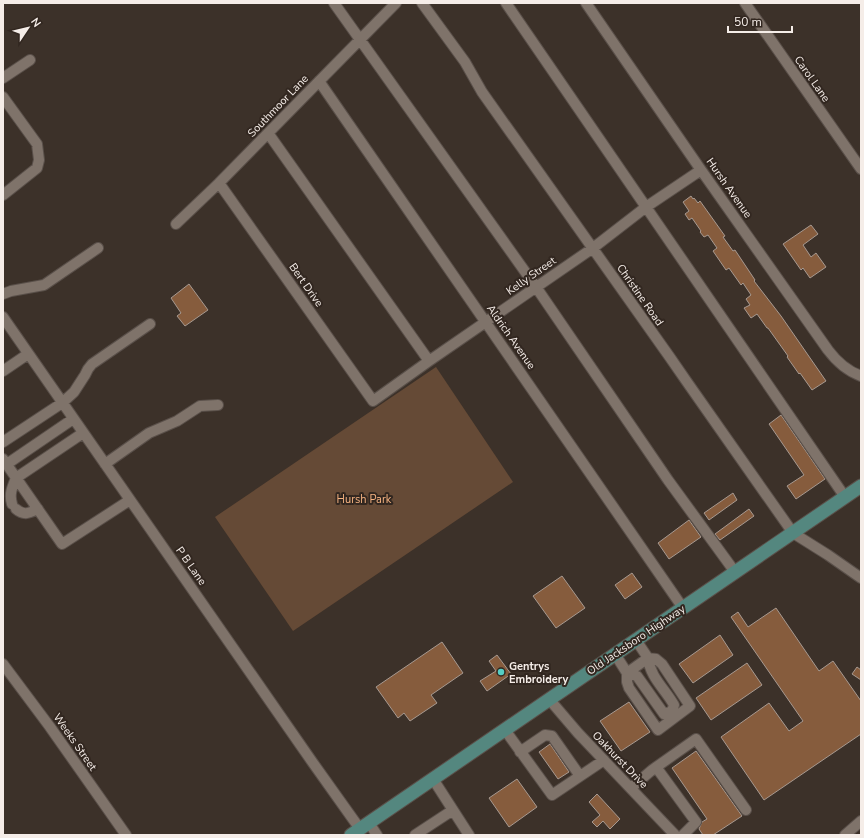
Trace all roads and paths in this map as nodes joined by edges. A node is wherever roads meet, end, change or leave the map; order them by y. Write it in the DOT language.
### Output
graph roads {
  1 [pos="334,3"];
  2 [pos="396,3"];
  3 [pos="422,3"];
  4 [pos="506,3"];
  5 [pos="586,3"];
  6 [pos="745,3"];
  7 [pos="360,40"];
  8 [pos="30,60"];
  9 [pos="3,78"];
  10 [pos="318,81"];
  11 [pos="3,97"];
  12 [pos="268,133"];
  13 [pos="861,168"];
  14 [pos="701,170"];
  15 [pos="219,183"];
  16 [pos="3,195"];
  17 [pos="646,208"];
  18 [pos="176,224"];
  19 [pos="98,248"];
  20 [pos="593,248"];
  21 [pos="536,287"];
  22 [pos="3,294"];
  23 [pos="3,317"];
  24 [pos="486,323"];
  25 [pos="150,324"];
  26 [pos="28,354"];
  27 [pos="429,361"];
  28 [pos="3,371"];
  29 [pos="861,376"];
  30 [pos="374,401"];
  31 [pos="62,403"];
  32 [pos="218,405"];
  33 [pos="73,419"];
  34 [pos="83,433"];
  35 [pos="3,442"];
  36 [pos="5,461"];
  37 [pos="105,464"];
  38 [pos="16,478"];
  39 [pos="861,486"];
  40 [pos="845,497"];
  41 [pos="130,500"];
  42 [pos="38,509"];
  43 [pos="793,533"];
  44 [pos="736,572"];
  45 [pos="861,578"];
  46 [pos="683,608"];
  47 [pos="636,640"];
  48 [pos="615,654"];
  49 [pos="648,658"];
  50 [pos="3,664"];
  51 [pos="627,673"];
  52 [pos="549,699"];
  53 [pos="505,730"];
  54 [pos="520,752"];
  55 [pos="604,760"];
  56 [pos="656,767"];
  57 [pos="580,776"];
  58 [pos="433,779"];
  59 [pos="631,788"];
  60 [pos="453,810"];
  61 [pos="746,810"];
  62 [pos="861,821"];
  63 [pos="360,829"];
  64 [pos="126,835"];
  65 [pos="377,835"];
  66 [pos="415,835"];
  67 [pos="470,835"];
  68 [pos="675,835"];
  69 [pos="683,835"];
  70 [pos="845,835"];
  1 -- 7 [label="street"];
  2 -- 7 [label="street, Southmoor Lane"];
  3 -- 20 [label="street, Christine Road"];
  4 -- 17 [label="street"];
  5 -- 14 [label="street, Hursh Avenue"];
  6 -- 13 [label="street, Carol Lane"];
  7 -- 10 [label="street, Southmoor Lane"];
  7 -- 21 [label="street"];
  8 -- 9 [label="street"];
  10 -- 12 [label="street, Southmoor Lane"];
  10 -- 24 [label="street, Aldrich Avenue"];
  11 -- 16 [label="street"];
  12 -- 15 [label="street, Southmoor Lane"];
  12 -- 27 [label="street"];
  14 -- 17 [label="street, Kelly Street"];
  14 -- 29 [label="street, Hursh Avenue"];
  15 -- 18 [label="street, Southmoor Lane"];
  15 -- 30 [label="street, Bert Drive"];
  17 -- 20 [label="street, Kelly Street"];
  17 -- 40 [label="street"];
  19 -- 22 [label="street"];
  20 -- 21 [label="street, Kelly Street"];
  20 -- 43 [label="street, Christine Road"];
  21 -- 24 [label="street, Kelly Street"];
  21 -- 44 [label="street"];
  23 -- 26 [label="street, P B Lane"];
  24 -- 27 [label="street, Kelly Street"];
  24 -- 46 [label="street, Aldrich Avenue"];
  25 -- 31 [label="street"];
  26 -- 28 [label="street"];
  26 -- 31 [label="street, P B Lane"];
  27 -- 30 [label="street, Kelly Street"];
  31 -- 33 [label="street, P B Lane"];
  31 -- 35 [label="street"];
  32 -- 37 [label="street"];
  33 -- 34 [label="street, P B Lane"];
  33 -- 36 [label="street"];
  34 -- 37 [label="street, P B Lane"];
  34 -- 38 [label="street"];
  36 -- 38 [label="street"];
  37 -- 41 [label="street, P B Lane"];
  38 -- 42 [label="street"];
  38 -- 42 [label="street"];
  39 -- 40 [label="main road, Old Jacksboro Highway"];
  40 -- 43 [label="main road, Old Jacksboro Highway"];
  41 -- 42 [label="street"];
  41 -- 63 [label="street, P B Lane"];
  43 -- 44 [label="main road, Old Jacksboro Highway"];
  43 -- 45 [label="street, Christine Road"];
  44 -- 46 [label="main road, Old Jacksboro Highway"];
  46 -- 47 [label="main road, Old Jacksboro Highway"];
  47 -- 48 [label="main road, Old Jacksboro Highway"];
  47 -- 49 [label="street"];
  48 -- 51 [label="street"];
  48 -- 52 [label="main road, Old Jacksboro Highway"];
  49 -- 51 [label="street"];
  49 -- 51 [label="street"];
  49 -- 51 [label="street"];
  50 -- 64 [label="street, Weeks Street"];
  52 -- 53 [label="main road, Old Jacksboro Highway"];
  52 -- 55 [label="street, Oakhurst Drive"];
  53 -- 54 [label="street"];
  53 -- 58 [label="main road, Old Jacksboro Highway"];
  54 -- 57 [label="street"];
  54 -- 57 [label="street"];
  55 -- 57 [label="street"];
  55 -- 59 [label="street, Oakhurst Drive"];
  56 -- 59 [label="street"];
  56 -- 61 [label="street"];
  56 -- 69 [label="street"];
  58 -- 60 [label="street"];
  58 -- 63 [label="main road, Old Jacksboro Highway"];
  59 -- 68 [label="street, Oakhurst Drive"];
  60 -- 66 [label="street"];
  60 -- 67 [label="street"];
  62 -- 70 [label="street"];
  63 -- 65 [label="street, P B Lane"];
}
